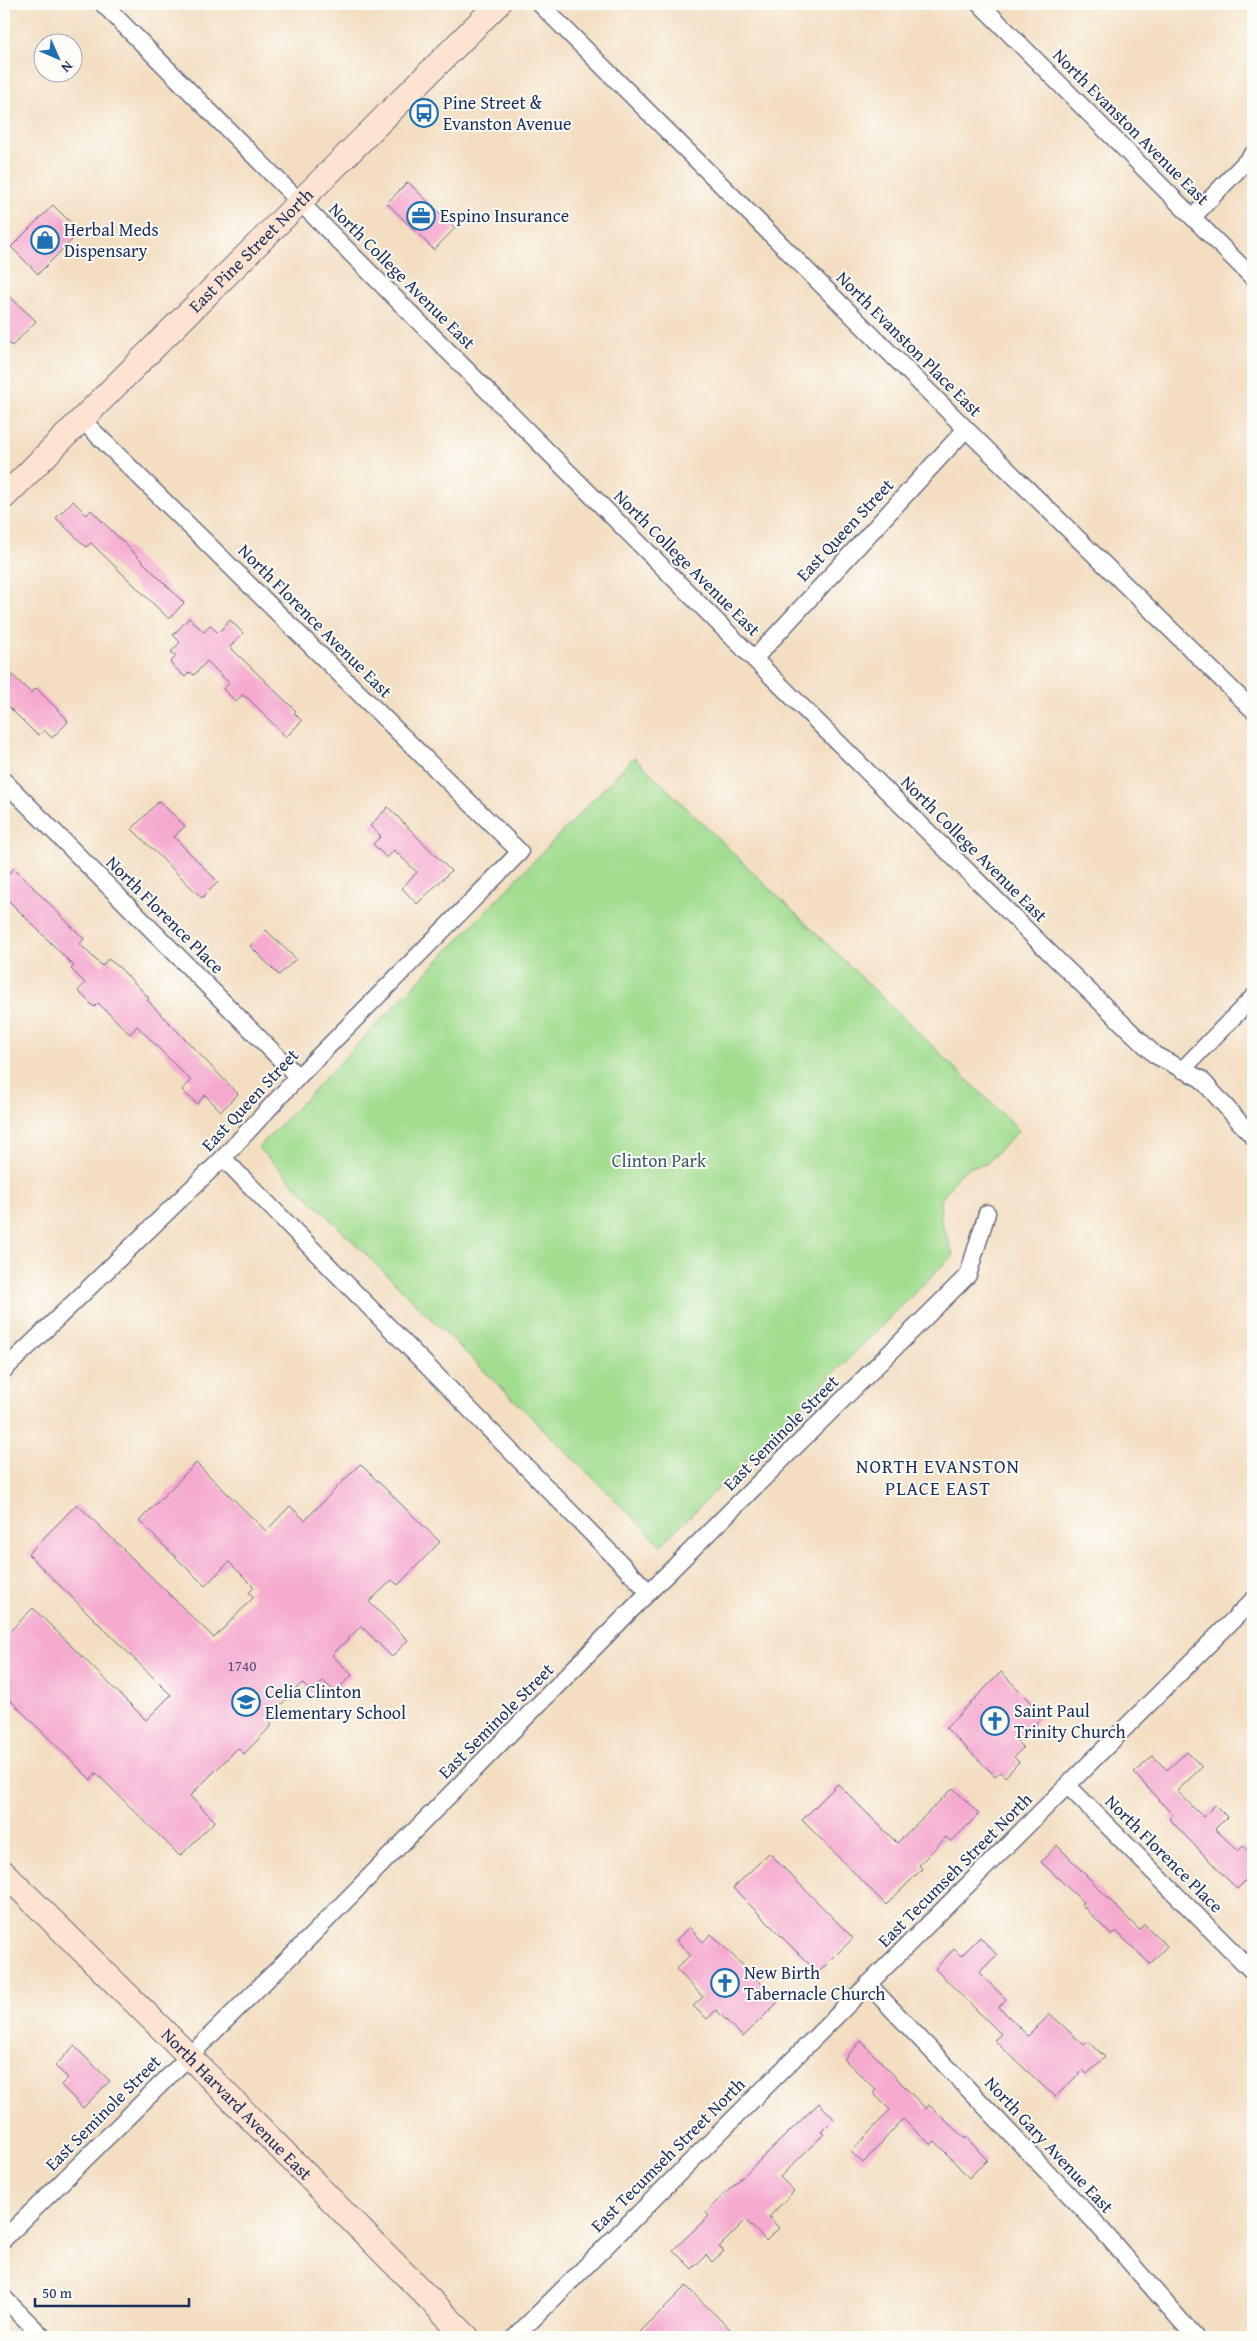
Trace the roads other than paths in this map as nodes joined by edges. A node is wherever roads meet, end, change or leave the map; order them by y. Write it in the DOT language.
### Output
graph roads {
  1 [pos="103,4"];
  2 [pos="498,4"];
  3 [pos="540,4"];
  4 [pos="980,4"];
  5 [pos="1253,154"];
  6 [pos="299,201"];
  7 [pos="1193,217"];
  8 [pos="1253,278"];
  9 [pos="81,419"];
  10 [pos="966,429"];
  11 [pos="4,497"];
  12 [pos="754,659"];
  13 [pos="1253,710"];
  14 [pos="4,780"];
  15 [pos="520,852"];
  16 [pos="1253,997"];
  17 [pos="1182,1070"];
  18 [pos="298,1077"];
  19 [pos="1253,1137"];
  20 [pos="223,1158"];
  21 [pos="987,1213"];
  22 [pos="4,1370"];
  23 [pos="649,1592"];
  24 [pos="1253,1600"];
  25 [pos="1068,1786"];
  26 [pos="4,1873"];
  27 [pos="1253,1972"];
  28 [pos="868,1984"];
  29 [pos="189,2056"];
  30 [pos="4,2240"];
  31 [pos="4,2298"];
  32 [pos="43,2337"];
  33 [pos="467,2337"];
  34 [pos="515,2337"];
  35 [pos="1196,2337"];
  1 -- 6 [label="street, North College Avenue East"];
  2 -- 6 [label="main road, East Pine Street North"];
  3 -- 10 [label="street, North Evanston Place East"];
  4 -- 7 [label="street, North Evanston Avenue East"];
  5 -- 7 [label="street"];
  6 -- 9 [label="main road, East Pine Street North"];
  6 -- 12 [label="street, North College Avenue East"];
  7 -- 8 [label="street, North Evanston Avenue East"];
  9 -- 11 [label="main road, East Pine Street North"];
  9 -- 15 [label="street, North Florence Avenue East"];
  10 -- 12 [label="street, East Queen Street"];
  10 -- 13 [label="street, North Evanston Place East"];
  12 -- 17 [label="street, North College Avenue East"];
  14 -- 18 [label="street, North Florence Place"];
  15 -- 18 [label="street, East Queen Street"];
  16 -- 17 [label="street"];
  17 -- 19 [label="street, North College Avenue East"];
  18 -- 20 [label="street, East Queen Street"];
  20 -- 22 [label="street, East Queen Street"];
  20 -- 23 [label="street"];
  21 -- 23 [label="street, East Seminole Street"];
  23 -- 29 [label="street, East Seminole Street"];
  24 -- 25 [label="street, East Tecumseh Street North"];
  25 -- 27 [label="street, North Florence Place"];
  25 -- 28 [label="street, East Tecumseh Street North"];
  26 -- 29 [label="main road, North Harvard Avenue East"];
  28 -- 34 [label="street, East Tecumseh Street North"];
  28 -- 35 [label="street, North Gary Avenue East"];
  29 -- 30 [label="street, East Seminole Street"];
  29 -- 33 [label="main road, North Harvard Avenue East"];
  31 -- 32 [label="street"];
}
